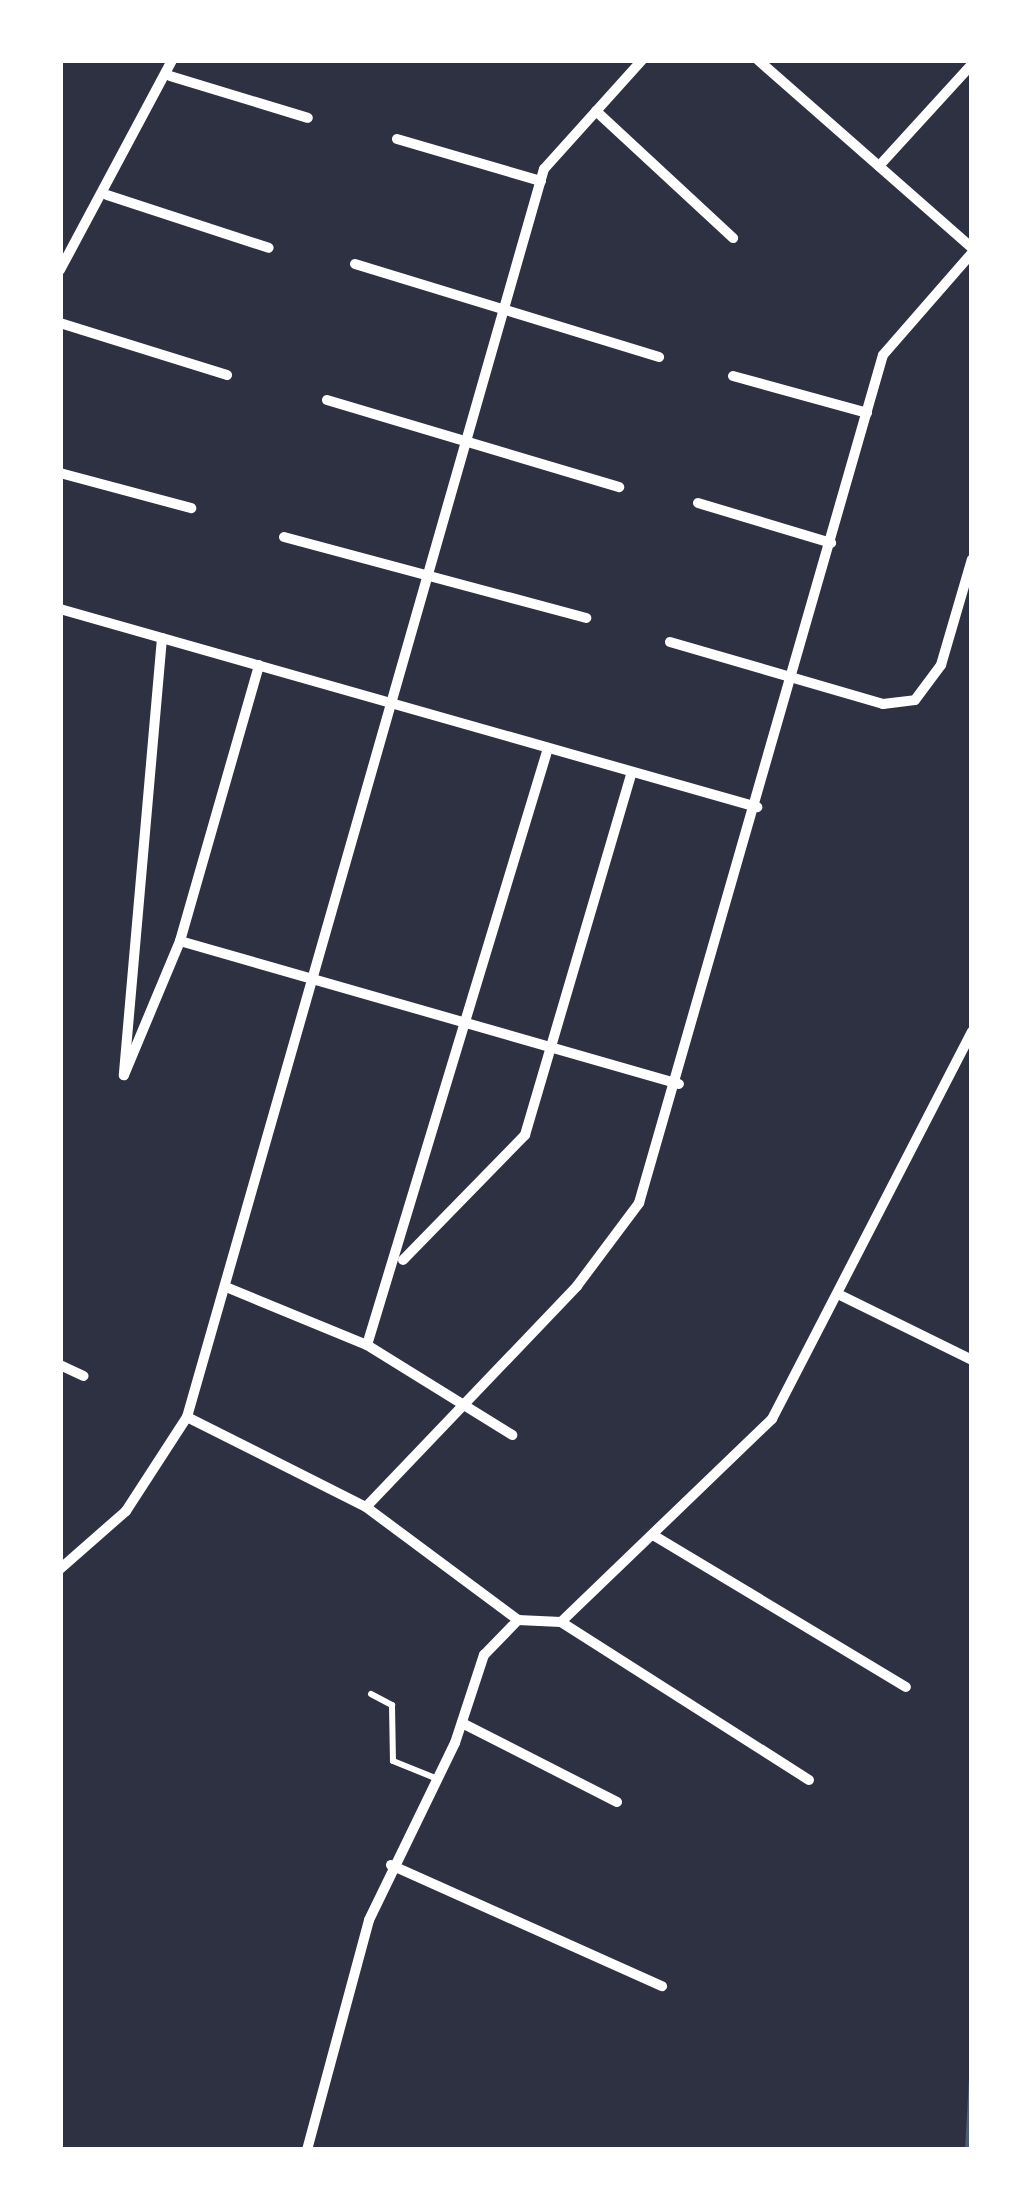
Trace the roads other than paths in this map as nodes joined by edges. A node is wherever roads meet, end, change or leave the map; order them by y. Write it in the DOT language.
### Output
graph roads {
  1 [pos="172,60"];
  2 [pos="642,60"];
  3 [pos="758,60"];
  4 [pos="972,64"];
  5 [pos="170,76"];
  6 [pos="596,111"];
  7 [pos="308,118"];
  8 [pos="397,139"];
  9 [pos="879,166"];
  10 [pos="541,181"];
  11 [pos="107,195"];
  12 [pos="734,238"];
  13 [pos="269,248"];
  14 [pos="972,251"];
  15 [pos="355,264"];
  16 [pos="60,270"];
  17 [pos="504,311"];
  18 [pos="60,323"];
  19 [pos="659,357"];
  20 [pos="227,375"];
  21 [pos="733,376"];
  22 [pos="327,400"];
  23 [pos="867,413"];
  24 [pos="467,440"];
  25 [pos="60,472"];
  26 [pos="619,487"];
  27 [pos="698,503"];
  28 [pos="191,508"];
  29 [pos="284,537"];
  30 [pos="831,543"];
  31 [pos="972,559"];
  32 [pos="428,578"];
  33 [pos="60,609"];
  34 [pos="586,618"];
  35 [pos="163,638"];
  36 [pos="670,642"];
  37 [pos="259,665"];
  38 [pos="793,676"];
  39 [pos="392,703"];
  40 [pos="548,748"];
  41 [pos="632,772"];
  42 [pos="757,807"];
  43 [pos="180,940"];
  44 [pos="313,979"];
  45 [pos="469,1024"];
  46 [pos="972,1032"];
  47 [pos="552,1047"];
  48 [pos="679,1084"];
  49 [pos="398,1265"];
  50 [pos="226,1287"];
  51 [pos="842,1296"];
  52 [pos="367,1345"];
  53 [pos="972,1360"];
  54 [pos="60,1366"];
  55 [pos="84,1376"];
  56 [pos="463,1406"];
  57 [pos="187,1417"];
  58 [pos="512,1435"];
  59 [pos="366,1507"];
  60 [pos="652,1535"];
  61 [pos="60,1569"];
  62 [pos="518,1620"];
  63 [pos="561,1622"];
  64 [pos="906,1688"];
  65 [pos="371,1694"];
  66 [pos="462,1723"];
  67 [pos="435,1778"];
  68 [pos="809,1780"];
  69 [pos="617,1802"];
  70 [pos="391,1865"];
  71 [pos="662,1985"];
  72 [pos="307,2150"];
  1 -- 5 [label="street"];
  2 -- 6 [label="street"];
  3 -- 9 [label="street"];
  4 -- 9 [label="street"];
  5 -- 7 [label="street"];
  5 -- 11 [label="street"];
  6 -- 10 [label="street"];
  6 -- 12 [label="street"];
  8 -- 10 [label="street"];
  9 -- 14 [label="street"];
  10 -- 17 [label="street"];
  11 -- 13 [label="street"];
  11 -- 16 [label="street"];
  14 -- 23 [label="street"];
  15 -- 17 [label="street"];
  17 -- 19 [label="street"];
  17 -- 24 [label="street"];
  18 -- 20 [label="street"];
  21 -- 23 [label="street"];
  22 -- 24 [label="street"];
  23 -- 30 [label="street"];
  24 -- 26 [label="street"];
  24 -- 32 [label="street"];
  25 -- 28 [label="street"];
  27 -- 30 [label="street"];
  29 -- 32 [label="street"];
  30 -- 38 [label="street"];
  31 -- 38 [label="street"];
  32 -- 34 [label="street"];
  32 -- 39 [label="street"];
  33 -- 35 [label="street"];
  35 -- 37 [label="street"];
  35 -- 43 [label="street"];
  36 -- 38 [label="street"];
  37 -- 39 [label="street"];
  37 -- 43 [label="street"];
  38 -- 42 [label="street"];
  39 -- 40 [label="street"];
  39 -- 44 [label="street"];
  40 -- 41 [label="street"];
  40 -- 45 [label="street"];
  41 -- 42 [label="street"];
  41 -- 47 [label="street"];
  42 -- 48 [label="street"];
  43 -- 44 [label="street"];
  44 -- 45 [label="street"];
  44 -- 50 [label="street"];
  45 -- 47 [label="street"];
  45 -- 49 [label="street"];
  46 -- 51 [label="street"];
  47 -- 48 [label="street"];
  47 -- 49 [label="street"];
  48 -- 56 [label="street"];
  49 -- 52 [label="street"];
  50 -- 52 [label="street"];
  50 -- 57 [label="street"];
  51 -- 53 [label="street"];
  51 -- 60 [label="street"];
  52 -- 56 [label="street"];
  54 -- 55 [label="street"];
  56 -- 58 [label="street"];
  56 -- 59 [label="street"];
  57 -- 59 [label="street"];
  57 -- 61 [label="street"];
  59 -- 62 [label="street"];
  60 -- 63 [label="street"];
  60 -- 64 [label="street"];
  62 -- 63 [label="street"];
  62 -- 66 [label="street"];
  63 -- 68 [label="street"];
  65 -- 67 [label="lane"];
  66 -- 67 [label="street"];
  66 -- 69 [label="street"];
  67 -- 70 [label="street"];
  70 -- 71 [label="street"];
  70 -- 72 [label="street"];
}
